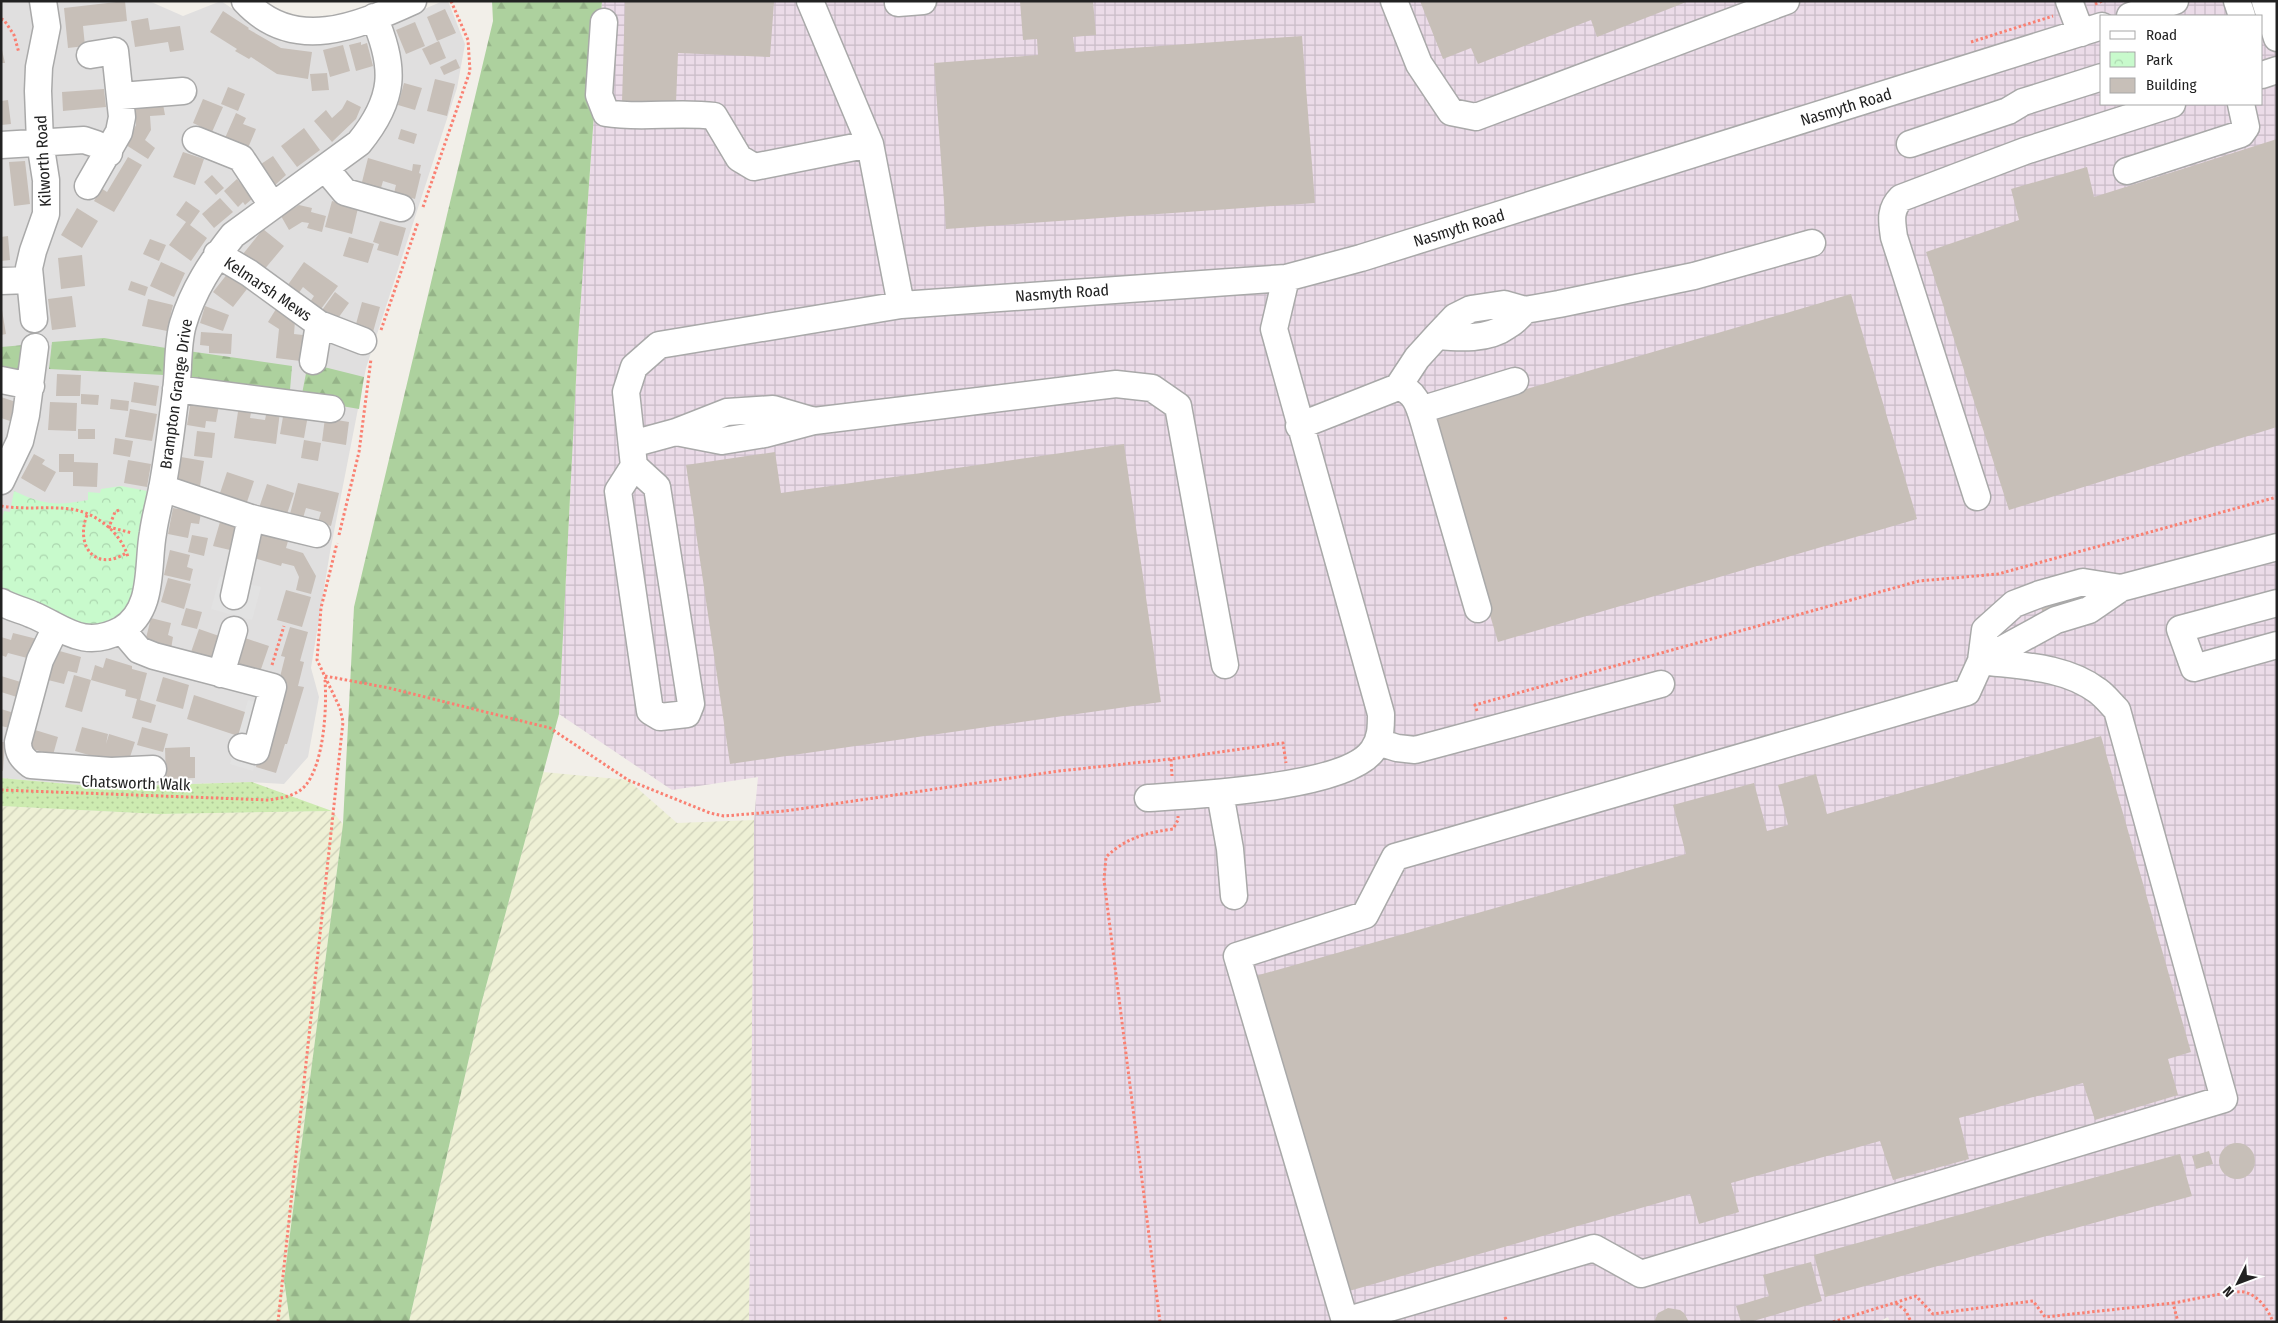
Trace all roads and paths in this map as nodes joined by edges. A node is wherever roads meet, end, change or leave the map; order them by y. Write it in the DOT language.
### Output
graph roads {
  1 [pos="43,1"];
  2 [pos="245,1"];
  3 [pos="413,1"];
  4 [pos="451,1"];
  5 [pos="810,1"];
  6 [pos="1394,1"];
  7 [pos="1786,1"];
  8 [pos="2102,1"];
  9 [pos="2237,1"];
  10 [pos="2265,1"];
  11 [pos="2169,8"];
  12 [pos="2135,15"];
  13 [pos="2242,15"];
  14 [pos="374,17"];
  15 [pos="2081,18"];
  16 [pos="604,22"];
  17 [pos="2277,38"];
  18 [pos="1969,43"];
  19 [pos="90,55"];
  20 [pos="2277,70"];
  21 [pos="2263,75"];
  22 [pos="2100,78"];
  23 [pos="184,91"];
  24 [pos="121,96"];
  25 [pos="2169,105"];
  26 [pos="2241,105"];
  27 [pos="196,140"];
  28 [pos="40,142"];
  29 [pos="870,144"];
  30 [pos="1910,144"];
  31 [pos="1,145"];
  32 [pos="108,153"];
  33 [pos="325,168"];
  34 [pos="2127,171"];
  35 [pos="88,186"];
  36 [pos="272,205"];
  37 [pos="414,213"];
  38 [pos="1812,243"];
  39 [pos="217,254"];
  40 [pos="1286,278"];
  41 [pos="30,280"];
  42 [pos="1,281"];
  43 [pos="901,305"];
  44 [pos="34,319"];
  45 [pos="318,324"];
  46 [pos="373,342"];
  47 [pos="35,347"];
  48 [pos="313,361"];
  49 [pos="1,380"];
  50 [pos="1515,381"];
  51 [pos="31,386"];
  52 [pos="1398,387"];
  53 [pos="176,390"];
  54 [pos="332,409"];
  55 [pos="1420,410"];
  56 [pos="1299,426"];
  57 [pos="633,455"];
  58 [pos="1,481"];
  59 [pos="162,488"];
  60 [pos="1977,497"];
  61 [pos="2277,497"];
  62 [pos="1,506"];
  63 [pos="119,510"];
  64 [pos="87,515"];
  65 [pos="252,518"];
  66 [pos="109,528"];
  67 [pos="317,534"];
  68 [pos="2277,546"];
  69 [pos="126,553"];
  70 [pos="128,558"];
  71 [pos="2121,588"];
  72 [pos="234,596"];
  73 [pos="1,602"];
  74 [pos="2277,603"];
  75 [pos="1478,609"];
  76 [pos="284,626"];
  77 [pos="56,627"];
  78 [pos="122,630"];
  79 [pos="234,630"];
  80 [pos="2277,645"];
  81 [pos="1981,661"];
  82 [pos="1225,665"];
  83 [pos="221,674"];
  84 [pos="325,676"];
  85 [pos="1661,684"];
  86 [pos="269,686"];
  87 [pos="1479,717"];
  88 [pos="1378,742"];
  89 [pos="242,746"];
  90 [pos="1171,759"];
  91 [pos="1295,763"];
  92 [pos="154,769"];
  93 [pos="1,790"];
  94 [pos="1229,793"];
  95 [pos="1174,796"];
  96 [pos="1148,798"];
  97 [pos="1241,894"];
  98 [pos="1896,1302"];
  99 [pos="2173,1303"];
  100 [pos="278,1322"];
  101 [pos="1160,1322"];
  102 [pos="1833,1322"];
  103 [pos="1911,1322"];
  104 [pos="2178,1322"];
  105 [pos="2273,1322"];
  1 -- 28 [label="street, Kilworth Road"];
  2 -- 14 [label="street"];
  3 -- 14 [label="street"];
  4 -- 37 [label="path"];
  5 -- 29 [label="street"];
  6 -- 7 [label="street"];
  8 -- 15 [label="path"];
  9 -- 13 [label="street"];
  10 -- 17 [label="street"];
  11 -- 12 [label="street"];
  14 -- 33 [label="street, Brampton Grange Drive"];
  15 -- 18 [label="path"];
  15 -- 40 [label="street, Nasmyth Road"];
  16 -- 29 [label="street"];
  19 -- 24 [label="street"];
  20 -- 21 [label="street"];
  22 -- 30 [label="street"];
  23 -- 24 [label="street"];
  24 -- 32 [label="street"];
  25 -- 60 [label="street"];
  26 -- 34 [label="street"];
  27 -- 36 [label="street"];
  28 -- 31 [label="street"];
  28 -- 32 [label="street"];
  28 -- 41 [label="street, Kilworth Road"];
  29 -- 43 [label="street"];
  32 -- 35 [label="street"];
  33 -- 36 [label="street, Brampton Grange Drive"];
  33 -- 37 [label="street"];
  36 -- 39 [label="street, Brampton Grange Drive"];
  37 -- 46 [label="path"];
  38 -- 52 [label="street"];
  39 -- 45 [label="street, Kelmarsh Mews"];
  39 -- 53 [label="street, Brampton Grange Drive"];
  40 -- 43 [label="street, Nasmyth Road"];
  40 -- 56 [label="street"];
  41 -- 42 [label="street"];
  41 -- 44 [label="street, Kilworth Road"];
  43 -- 57 [label="street, Nasmyth Road"];
  45 -- 46 [label="street, Kelmarsh Mews"];
  45 -- 48 [label="street, Kelmarsh Mews"];
  46 -- 84 [label="path"];
  47 -- 51 [label="street"];
  49 -- 51 [label="street"];
  50 -- 55 [label="street"];
  51 -- 58 [label="street"];
  52 -- 55 [label="street"];
  52 -- 56 [label="street"];
  53 -- 54 [label="street"];
  53 -- 59 [label="street, Brampton Grange Drive"];
  55 -- 75 [label="street"];
  56 -- 88 [label="street"];
  57 -- 57 [label="street"];
  57 -- 82 [label="street"];
  59 -- 65 [label="street"];
  59 -- 78 [label="street, Brampton Grange Drive"];
  61 -- 87 [label="path"];
  62 -- 64 [label="path"];
  63 -- 66 [label="path"];
  64 -- 66 [label="path"];
  64 -- 69 [label="path"];
  65 -- 67 [label="street"];
  65 -- 72 [label="street"];
  66 -- 69 [label="path"];
  68 -- 71 [label="street"];
  69 -- 70 [label="path"];
  71 -- 81 [label="street"];
  71 -- 81 [label="street"];
  73 -- 77 [label="street"];
  74 -- 80 [label="street"];
  76 -- 86 [label="path"];
  77 -- 78 [label="street"];
  77 -- 92 [label="street"];
  78 -- 83 [label="street"];
  79 -- 83 [label="street"];
  81 -- 81 [label="street"];
  83 -- 86 [label="street"];
  84 -- 90 [label="path"];
  84 -- 93 [label="path, Chatsworth Walk"];
  84 -- 100 [label="path"];
  85 -- 88 [label="street"];
  86 -- 89 [label="street"];
  88 -- 94 [label="street"];
  90 -- 91 [label="path"];
  90 -- 95 [label="path"];
  94 -- 95 [label="street"];
  94 -- 97 [label="street"];
  95 -- 96 [label="street"];
  95 -- 101 [label="path"];
  98 -- 99 [label="path"];
  98 -- 102 [label="path"];
  98 -- 103 [label="path"];
  99 -- 104 [label="path"];
  99 -- 105 [label="path"];
}
